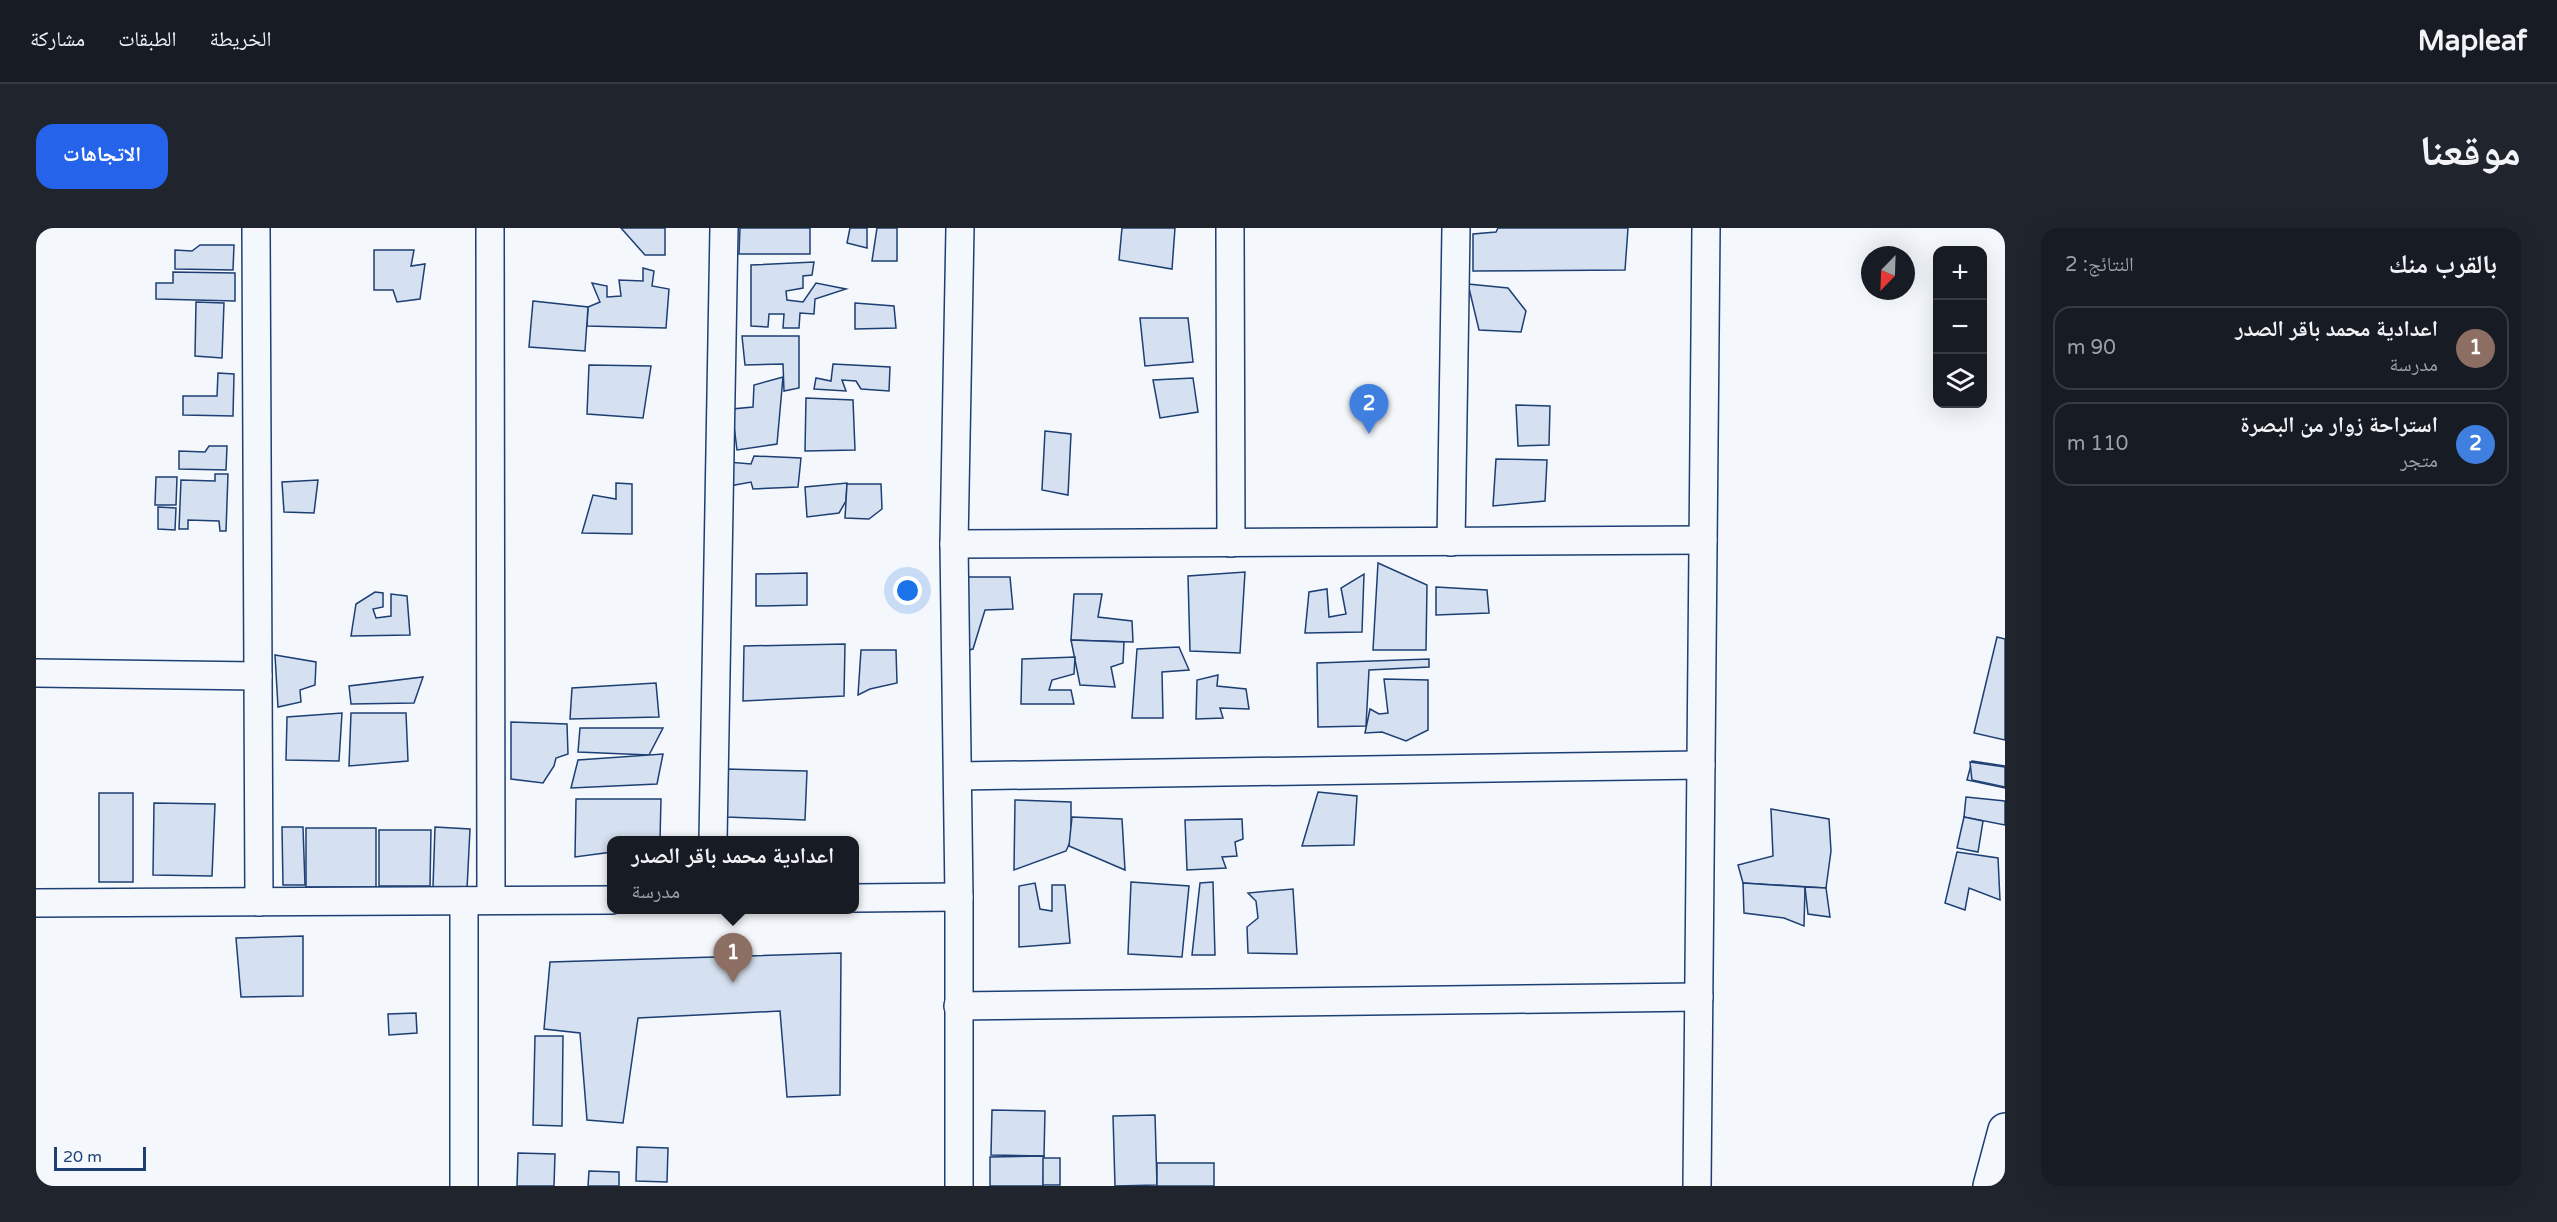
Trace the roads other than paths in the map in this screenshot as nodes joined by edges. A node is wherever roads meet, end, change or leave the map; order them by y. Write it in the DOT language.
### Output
graph roads {
  1 [pos="256,228"];
  2 [pos="490,228"];
  3 [pos="724,228"];
  4 [pos="960,228"];
  5 [pos="1230,228"];
  6 [pos="1456,228"];
  7 [pos="1706,228"];
  8 [pos="1703,540"];
  9 [pos="1451,542"];
  10 [pos="1231,543"];
  11 [pos="954,544"];
  12 [pos="36,673"];
  13 [pos="258,676"];
  14 [pos="1701,765"];
  15 [pos="957,776"];
  16 [pos="713,836"];
  17 [pos="959,897"];
  18 [pos="859,898"];
  19 [pos="491,900"];
  20 [pos="607,900"];
  21 [pos="464,901"];
  22 [pos="259,902"];
  23 [pos="36,903"];
  24 [pos="1699,997"];
  25 [pos="958,1006"];
  26 [pos="2005,1130"];
  27 [pos="464,1186"];
  28 [pos="959,1186"];
  29 [pos="1697,1186"];
  30 [pos="1990,1186"];
  1 -- 13 [label="street"];
  2 -- 19 [label="street"];
  3 -- 16 [label="street"];
  4 -- 11 [label="street"];
  5 -- 10 [label="street"];
  6 -- 9 [label="street"];
  7 -- 8 [label="street"];
  8 -- 9 [label="street"];
  8 -- 14 [label="street"];
  9 -- 10 [label="street"];
  10 -- 11 [label="street"];
  11 -- 15 [label="street"];
  12 -- 13 [label="street"];
  13 -- 22 [label="street"];
  14 -- 15 [label="street"];
  14 -- 24 [label="street"];
  15 -- 17 [label="street"];
  17 -- 18 [label="street"];
  17 -- 25 [label="street"];
  19 -- 20 [label="street"];
  19 -- 21 [label="street"];
  21 -- 22 [label="street"];
  21 -- 27 [label="street"];
  22 -- 23 [label="street"];
  24 -- 25 [label="street"];
  24 -- 29 [label="street"];
  25 -- 28 [label="street"];
  26 -- 30 [label="main road"];
}
